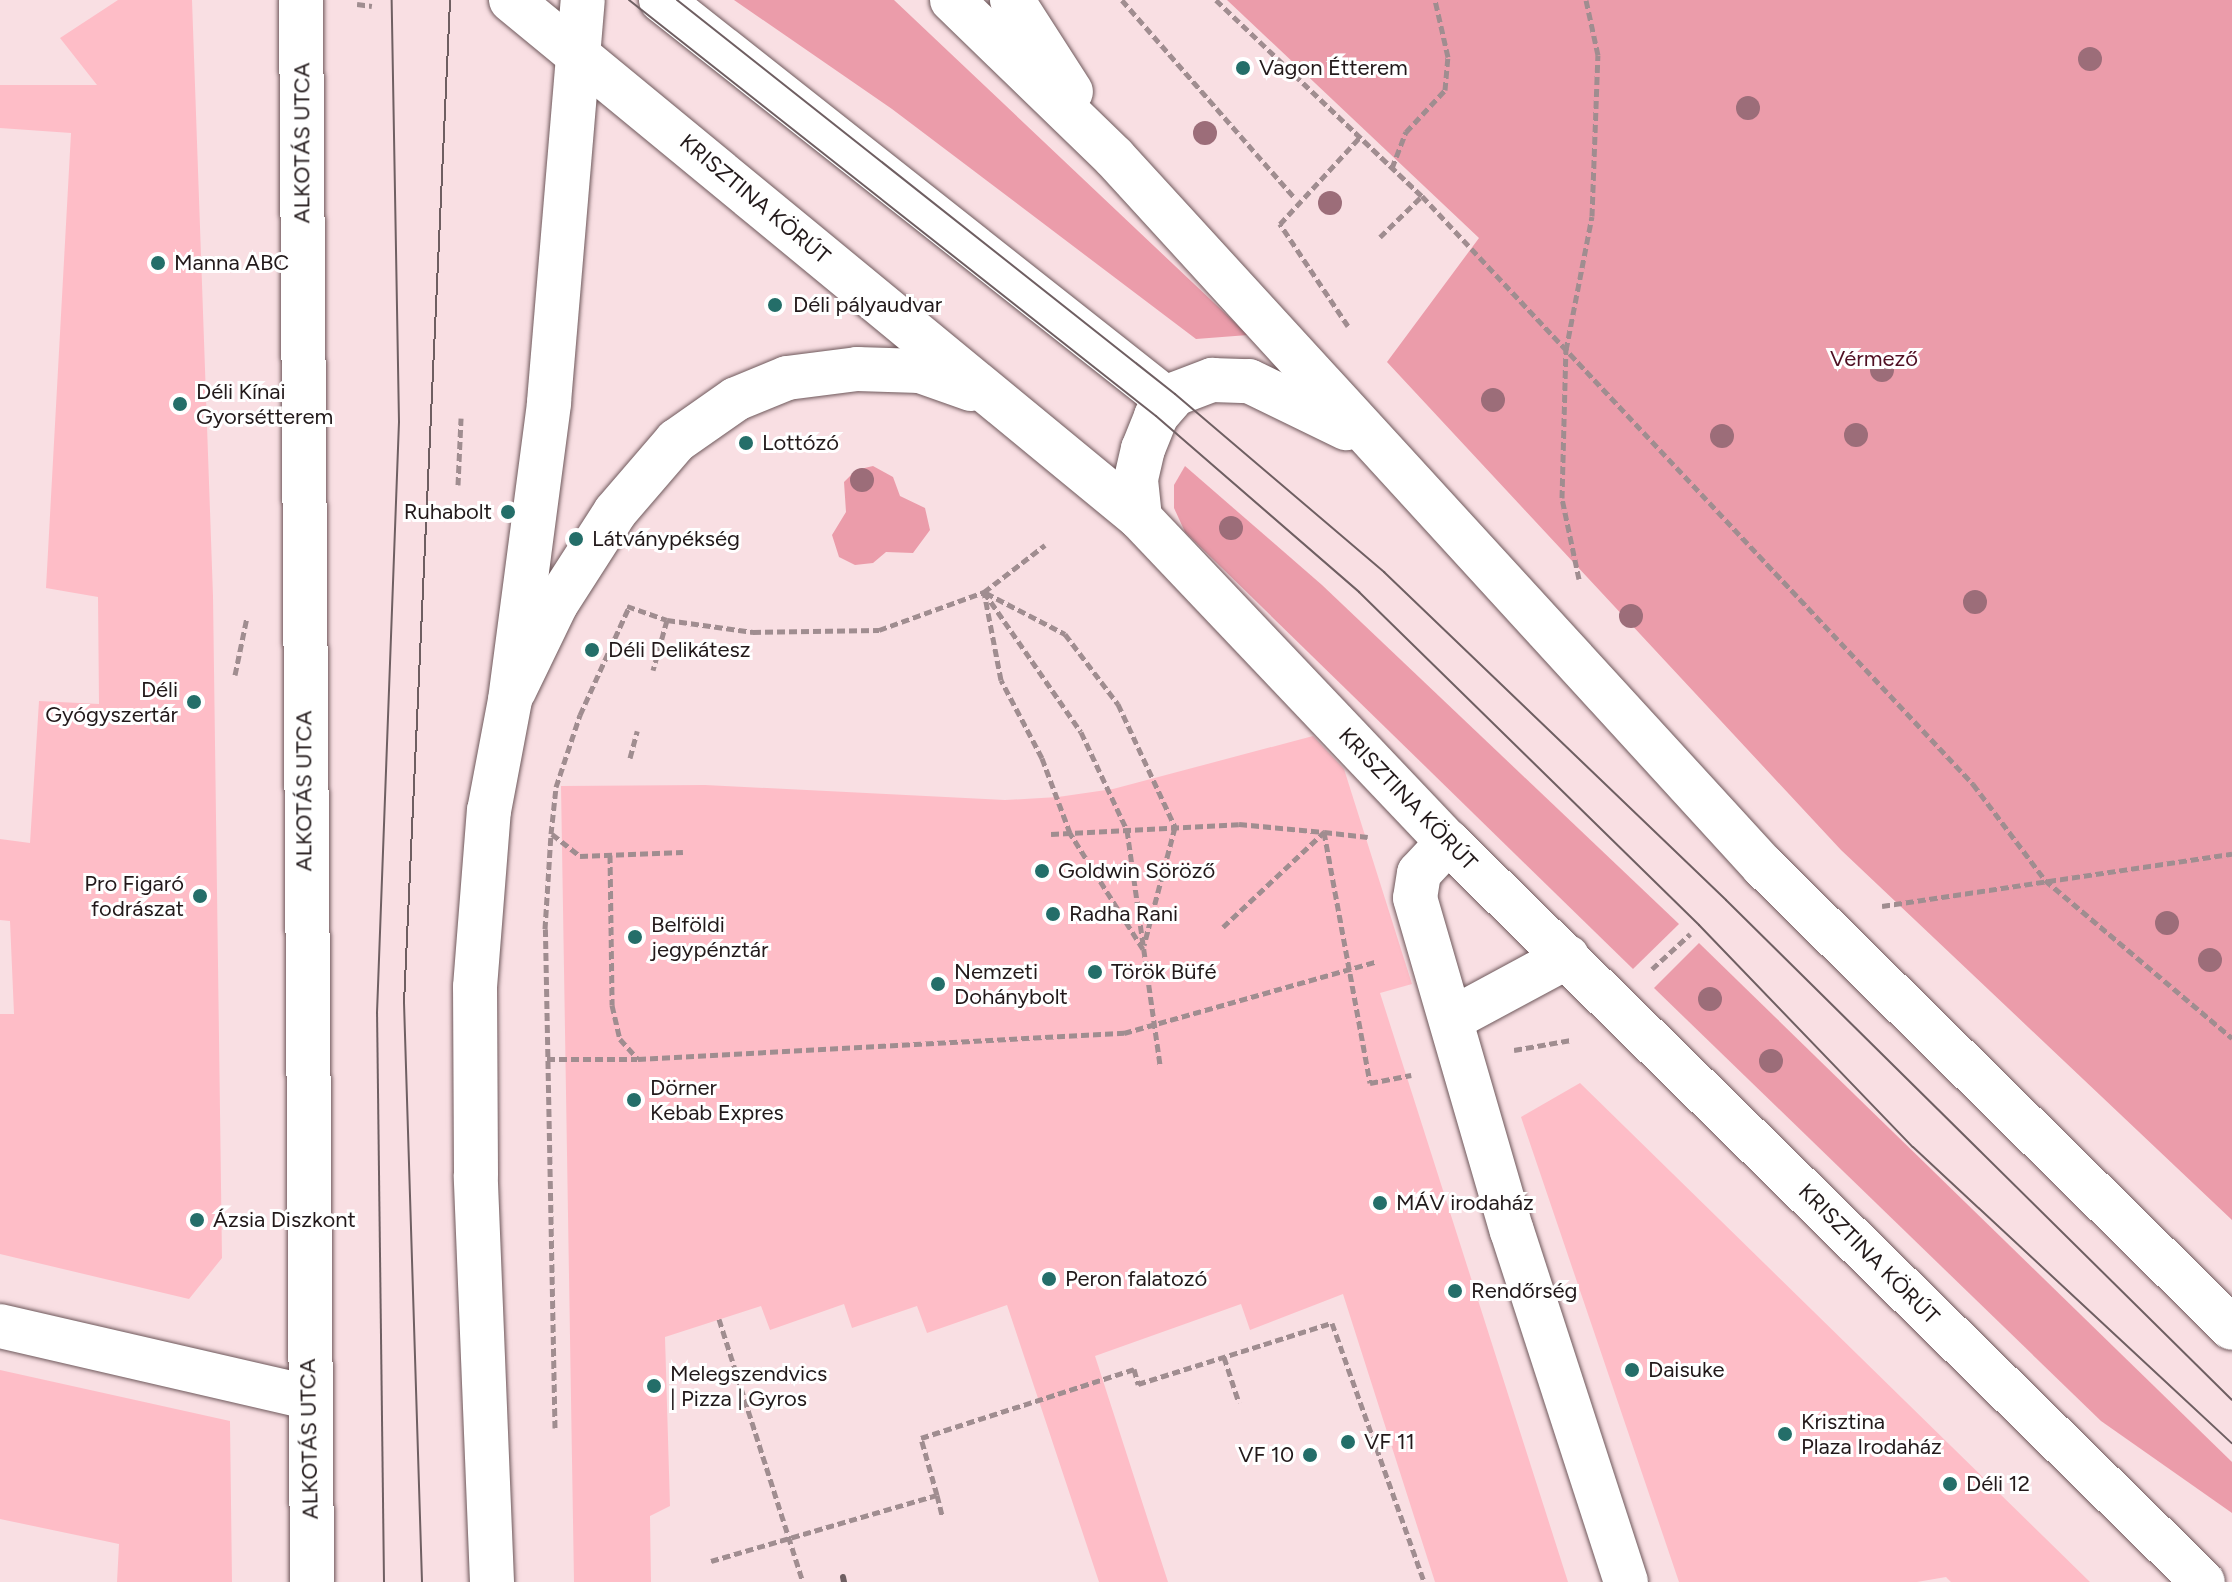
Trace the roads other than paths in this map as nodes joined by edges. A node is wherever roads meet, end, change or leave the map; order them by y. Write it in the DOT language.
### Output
graph roads {
  1 [pos="301,0"];
  2 [pos="511,0"];
  3 [pos="525,0"];
  4 [pos="583,0"];
  5 [pos="661,0"];
  6 [pos="952,0"];
  7 [pos="1012,0"];
  8 [pos="579,54"];
  9 [pos="1114,157"];
  10 [pos="997,399"];
  11 [pos="1169,401"];
  12 [pos="1366,438"];
  13 [pos="1140,518"];
  14 [pos="510,700"];
  15 [pos="1448,842"];
  16 [pos="1567,957"];
  17 [pos="1452,1019"];
  18 [pos="0,1326"];
  19 [pos="2232,1328"];
  20 [pos="308,1397"];
  21 [pos="312,1582"];
  22 [pos="492,1582"];
  23 [pos="1626,1582"];
  24 [pos="2203,1582"];
  1 -- 20 [label="street, ALKOTÁS UTCA"];
  2 -- 8 [label="street, KRISZTINA KÖRÚT"];
  3 -- 8 [label="street, KRISZTINA KÖRÚT"];
  4 -- 8 [label="street"];
  5 -- 11 [label="street"];
  6 -- 9 [label="street"];
  7 -- 9 [label="street"];
  8 -- 10 [label="street, KRISZTINA KÖRÚT"];
  8 -- 14 [label="street"];
  9 -- 12 [label="street"];
  10 -- 13 [label="street, KRISZTINA KÖRÚT"];
  10 -- 14 [label="street"];
  11 -- 12 [label="street"];
  11 -- 13 [label="street"];
  12 -- 19 [label="street"];
  13 -- 15 [label="street, KRISZTINA KÖRÚT"];
  14 -- 22 [label="street"];
  15 -- 16 [label="street, KRISZTINA KÖRÚT"];
  15 -- 17 [label="street"];
  16 -- 17 [label="street"];
  16 -- 24 [label="street, KRISZTINA KÖRÚT"];
  17 -- 23 [label="street"];
  18 -- 20 [label="street"];
  20 -- 21 [label="street, ALKOTÁS UTCA"];
}
